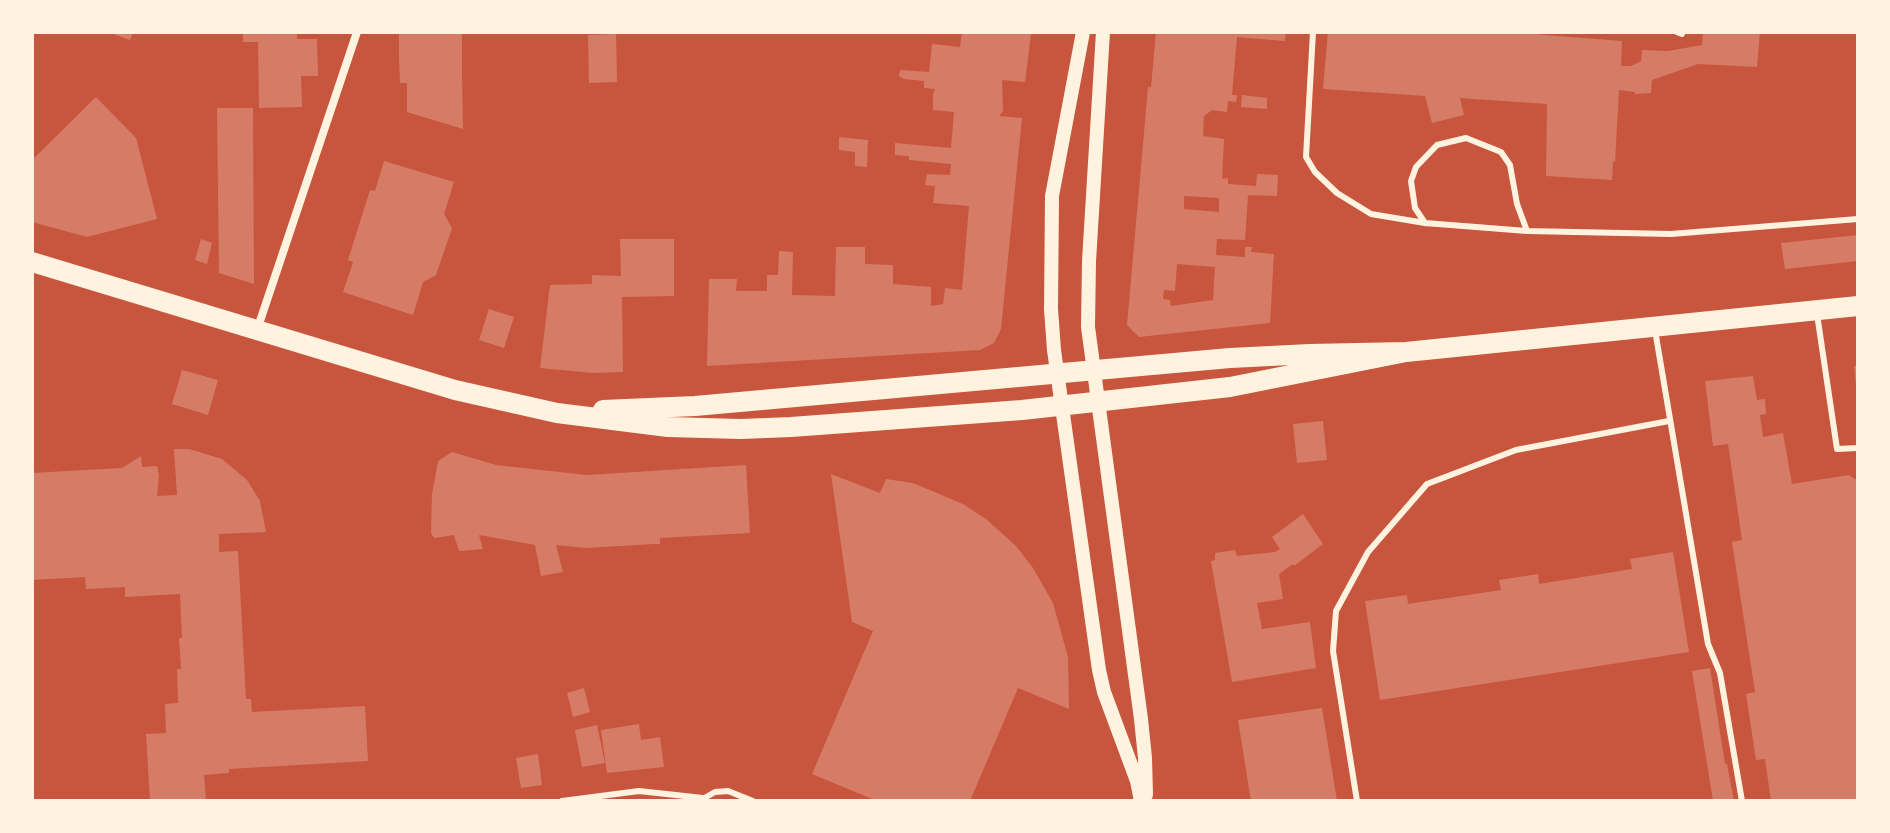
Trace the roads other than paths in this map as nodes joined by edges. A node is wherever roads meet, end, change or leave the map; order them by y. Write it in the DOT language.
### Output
graph roads {
  1 [pos="357,32"];
  2 [pos="1083,32"];
  3 [pos="1103,32"];
  4 [pos="1313,32"];
  5 [pos="1858,219"];
  6 [pos="1425,223"];
  7 [pos="1527,231"];
  8 [pos="32,262"];
  9 [pos="1858,306"];
  10 [pos="1816,310"];
  11 [pos="1655,326"];
  12 [pos="256,331"];
  13 [pos="1406,352"];
  14 [pos="1093,369"];
  15 [pos="1057,372"];
  16 [pos="1097,402"];
  17 [pos="1062,406"];
  18 [pos="557,413"];
  19 [pos="1669,421"];
  20 [pos="1858,448"];
  21 [pos="701,799"];
  22 [pos="562,801"];
  23 [pos="753,801"];
  24 [pos="1143,801"];
  25 [pos="1357,801"];
  26 [pos="1742,801"];
  1 -- 12 [label="street"];
  2 -- 15 [label="street"];
  3 -- 14 [label="street"];
  4 -- 6 [label="lane"];
  5 -- 7 [label="lane"];
  6 -- 7 [label="lane"];
  6 -- 7 [label="lane"];
  8 -- 12 [label="main road"];
  9 -- 10 [label="main road"];
  10 -- 11 [label="main road"];
  10 -- 20 [label="lane"];
  11 -- 13 [label="main road"];
  11 -- 19 [label="lane"];
  12 -- 18 [label="main road"];
  13 -- 14 [label="main road"];
  13 -- 16 [label="main road"];
  14 -- 15 [label="main road"];
  14 -- 16 [label="street"];
  15 -- 17 [label="street"];
  15 -- 18 [label="main road"];
  16 -- 17 [label="main road"];
  16 -- 24 [label="street"];
  17 -- 18 [label="main road"];
  17 -- 24 [label="street"];
  19 -- 25 [label="lane"];
  19 -- 26 [label="lane"];
  21 -- 22 [label="lane"];
  21 -- 23 [label="lane"];
}
